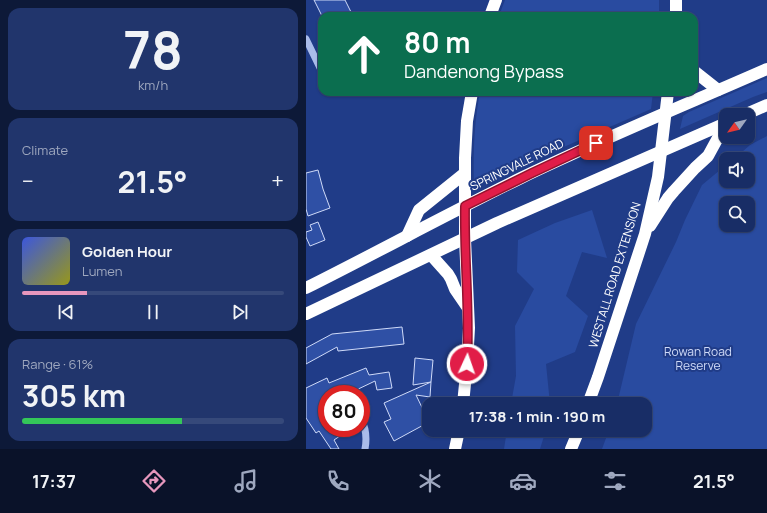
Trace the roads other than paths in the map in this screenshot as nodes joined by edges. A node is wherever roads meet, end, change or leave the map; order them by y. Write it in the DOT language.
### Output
graph roads {
  1 [pos="496,0"];
  2 [pos="676,0"];
  3 [pos="492,12"];
  4 [pos="676,12"];
  5 [pos="306,39"];
  6 [pos="318,64"];
  7 [pos="767,69"];
  8 [pos="698,74"];
  9 [pos="718,90"];
  10 [pos="472,96"];
  11 [pos="667,96"];
  12 [pos="767,105"];
  13 [pos="755,110"];
  14 [pos="665,113"];
  15 [pos="719,126"];
  16 [pos="719,136"];
  17 [pos="660,152"];
  18 [pos="465,173"];
  19 [pos="465,206"];
  20 [pos="645,234"];
  21 [pos="407,236"];
  22 [pos="465,239"];
  23 [pos="431,255"];
  24 [pos="306,288"];
  25 [pos="468,308"];
  26 [pos="306,314"];
  27 [pos="464,397"];
  28 [pos="591,397"];
  29 [pos="366,437"];
  30 [pos="458,437"];
  31 [pos="576,437"];
  32 [pos="365,449"];
  33 [pos="455,449"];
  34 [pos="571,449"];
  1 -- 3 [label="highway"];
  2 -- 4 [label="highway"];
  5 -- 6 [label="street"];
  7 -- 9 [label="highway, SPRINGVALE ROAD"];
  8 -- 9 [label="highway"];
  9 -- 14 [label="highway, SPRINGVALE ROAD"];
  10 -- 18 [label="highway"];
  11 -- 14 [label="highway, WESTALL ROAD EXTENSION"];
  12 -- 13 [label="highway"];
  14 -- 17 [label="highway, WESTALL ROAD EXTENSION"];
  14 -- 19 [label="highway, SPRINGVALE ROAD"];
  15 -- 17 [label="highway"];
  16 -- 20 [label="highway"];
  17 -- 20 [label="highway, WESTALL ROAD EXTENSION"];
  17 -- 22 [label="highway"];
  18 -- 19 [label="highway"];
  18 -- 21 [label="highway"];
  19 -- 21 [label="highway, SPRINGVALE ROAD"];
  19 -- 22 [label="highway"];
  20 -- 28 [label="highway, WESTALL ROAD EXTENSION"];
  21 -- 24 [label="highway, SPRINGVALE ROAD"];
  22 -- 23 [label="highway"];
  22 -- 25 [label="highway"];
  23 -- 25 [label="highway"];
  23 -- 26 [label="highway"];
  25 -- 27 [label="highway"];
  29 -- 32 [label="street"];
  30 -- 33 [label="highway"];
  31 -- 34 [label="highway"];
}
